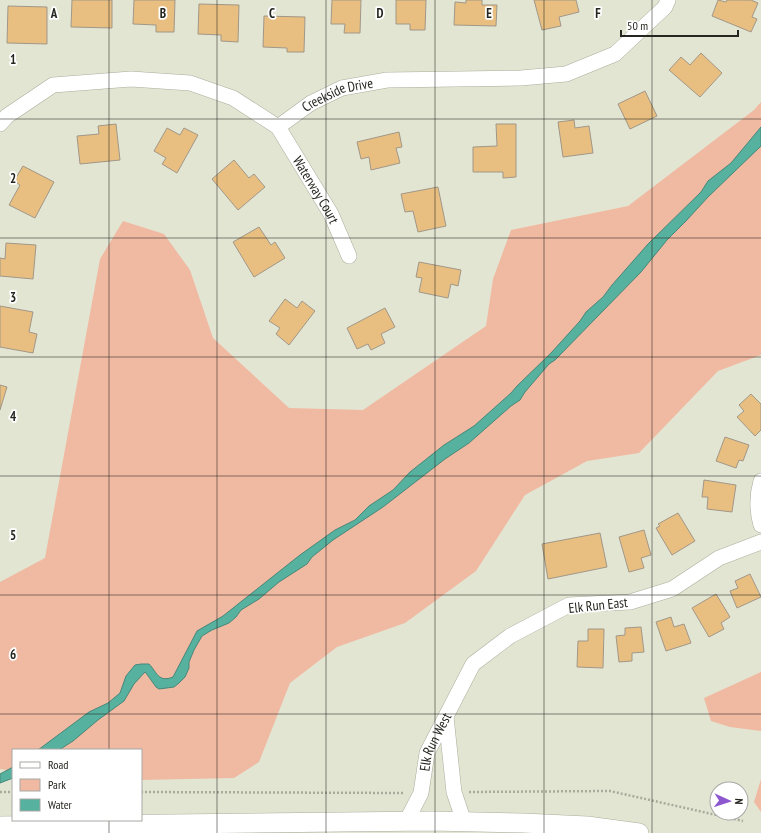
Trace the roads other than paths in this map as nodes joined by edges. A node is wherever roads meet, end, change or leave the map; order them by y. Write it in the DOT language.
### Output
graph roads {
  1 [pos="668,0"];
  2 [pos="2,116"];
  3 [pos="278,127"];
  4 [pos="349,256"];
  5 [pos="761,481"];
  6 [pos="761,525"];
  7 [pos="761,542"];
  8 [pos="446,717"];
  9 [pos="406,822"];
  10 [pos="464,822"];
  11 [pos="0,826"];
  12 [pos="639,833"];
  1 -- 3 [label="street, Creekside Drive"];
  2 -- 3 [label="street"];
  3 -- 4 [label="street, Waterway Court"];
  5 -- 6 [label="street"];
  7 -- 8 [label="street, Elk Run East"];
  8 -- 9 [label="street, Elk Run West"];
  8 -- 10 [label="street, Elk Run West"];
  9 -- 10 [label="street"];
  9 -- 11 [label="street"];
  10 -- 12 [label="street"];
}
